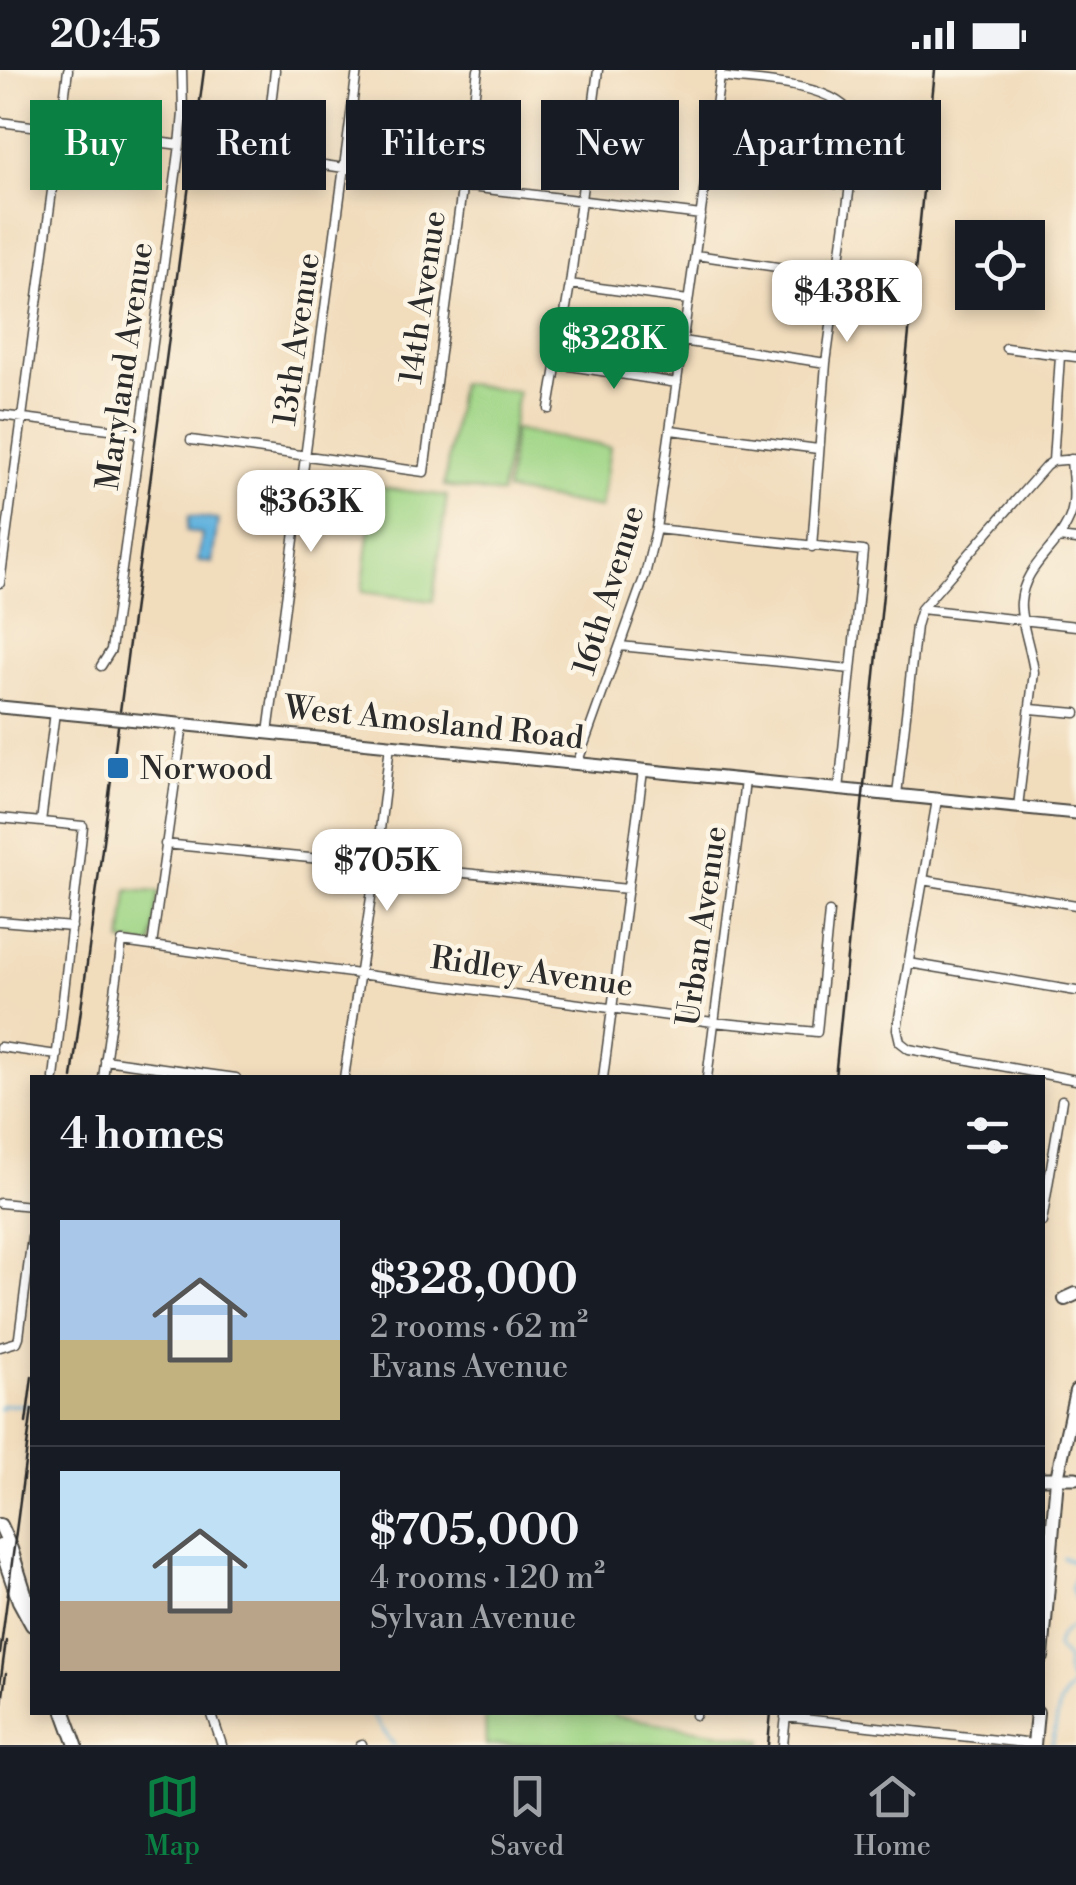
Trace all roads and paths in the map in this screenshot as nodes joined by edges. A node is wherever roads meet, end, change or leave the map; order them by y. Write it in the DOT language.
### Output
graph roads {
  1 [pos="68,70"];
  2 [pos="182,70"];
  3 [pos="275,70"];
  4 [pos="357,70"];
  5 [pos="478,70"];
  6 [pos="598,70"];
  7 [pos="720,74"];
  8 [pos="64,100"];
  9 [pos="474,100"];
  10 [pos="717,100"];
  11 [pos="838,100"];
  12 [pos="0,122"];
  13 [pos="30,125"];
  14 [pos="162,142"];
  15 [pos="180,145"];
  16 [pos="344,168"];
  17 [pos="53,190"];
  18 [pos="461,190"];
  19 [pos="502,190"];
  20 [pos="705,190"];
  21 [pos="849,190"];
  22 [pos="582,198"];
  23 [pos="701,215"];
  24 [pos="696,255"];
  25 [pos="838,276"];
  26 [pos="570,284"];
  27 [pos="688,300"];
  28 [pos="682,341"];
  29 [pos="1006,348"];
  30 [pos="1060,356"];
  31 [pos="1076,358"];
  32 [pos="826,363"];
  33 [pos="557,364"];
  34 [pos="677,383"];
  35 [pos="549,409"];
  36 [pos="0,415"];
  37 [pos="22,418"];
  38 [pos="671,430"];
  39 [pos="141,433"];
  40 [pos="190,440"];
  41 [pos="818,449"];
  42 [pos="306,456"];
  43 [pos="1074,459"];
  44 [pos="1052,461"];
  45 [pos="656,529"];
  46 [pos="1058,538"];
  47 [pos="1076,540"];
  48 [pos="812,547"];
  49 [pos="0,583"];
  50 [pos="921,610"];
  51 [pos="1025,622"];
  52 [pos="1076,626"];
  53 [pos="620,646"];
  54 [pos="101,666"];
  55 [pos="851,670"];
  56 [pos="0,707"];
  57 [pos="1031,709"];
  58 [pos="55,712"];
  59 [pos="1076,713"];
  60 [pos="182,725"];
  61 [pos="268,733"];
  62 [pos="390,745"];
  63 [pos="577,764"];
  64 [pos="643,770"];
  65 [pos="746,781"];
  66 [pos="839,790"];
  67 [pos="897,795"];
  68 [pos="937,800"];
  69 [pos="1018,807"];
  70 [pos="1076,813"];
  71 [pos="0,818"];
  72 [pos="41,822"];
  73 [pos="164,844"];
  74 [pos="376,864"];
  75 [pos="923,880"];
  76 [pos="628,889"];
  77 [pos="1076,905"];
  78 [pos="829,912"];
  79 [pos="0,920"];
  80 [pos="72,927"];
  81 [pos="152,946"];
  82 [pos="908,963"];
  83 [pos="358,973"];
  84 [pos="1076,990"];
  85 [pos="612,1007"];
  86 [pos="713,1022"];
  87 [pos="0,1047"];
  88 [pos="57,1054"];
  89 [pos="105,1060"];
  90 [pos="54,1075"];
  91 [pos="103,1075"];
  92 [pos="214,1075"];
  93 [pos="344,1075"];
  94 [pos="603,1075"];
  95 [pos="706,1075"];
  96 [pos="1076,1080"];
  97 [pos="1062,1100"];
  98 [pos="0,1202"];
  99 [pos="1045,1204"];
  100 [pos="30,1206"];
  101 [pos="30,1253"];
  102 [pos="0,1348"];
  103 [pos="1076,1391"];
  104 [pos="1045,1478"];
  105 [pos="1058,1478"];
  106 [pos="1076,1478"];
  107 [pos="0,1525"];
  108 [pos="0,1546"];
  109 [pos="8,1566"];
  110 [pos="1046,1576"];
  111 [pos="22,1579"];
  112 [pos="30,1609"];
  113 [pos="30,1616"];
  114 [pos="65,1715"];
  115 [pos="212,1715"];
  116 [pos="786,1715"];
  117 [pos="1037,1715"];
  118 [pos="1034,1744"];
  119 [pos="76,1745"];
  120 [pos="222,1745"];
  121 [pos="782,1745"];
  1 -- 8 [label="street"];
  2 -- 15 [label="street, Maryland Avenue"];
  3 -- 16 [label="street"];
  4 -- 16 [label="street, 13th Avenue"];
  5 -- 9 [label="street, 14th Avenue"];
  6 -- 22 [label="street"];
  7 -- 10 [label="street, 16th Avenue"];
  7 -- 11 [label="street"];
  12 -- 13 [label="street"];
  14 -- 15 [label="street"];
  15 -- 39 [label="street, Maryland Avenue"];
  16 -- 42 [label="street, 13th Avenue"];
  17 -- 37 [label="street"];
  18 -- 42 [label="street, 14th Avenue"];
  19 -- 22 [label="street"];
  20 -- 23 [label="street, 16th Avenue"];
  21 -- 25 [label="street"];
  22 -- 23 [label="street"];
  22 -- 26 [label="street"];
  23 -- 24 [label="street, 16th Avenue"];
  24 -- 25 [label="street"];
  24 -- 27 [label="street, 16th Avenue"];
  25 -- 32 [label="street"];
  26 -- 27 [label="street"];
  26 -- 33 [label="street"];
  27 -- 28 [label="street, 16th Avenue"];
  28 -- 32 [label="street"];
  28 -- 34 [label="street, 16th Avenue"];
  29 -- 30 [label="street"];
  30 -- 31 [label="street"];
  30 -- 44 [label="street"];
  32 -- 41 [label="street"];
  33 -- 34 [label="street"];
  33 -- 35 [label="street"];
  34 -- 38 [label="street, 16th Avenue"];
  36 -- 37 [label="street"];
  37 -- 39 [label="street"];
  37 -- 49 [label="street"];
  38 -- 41 [label="street"];
  38 -- 45 [label="street, 16th Avenue"];
  39 -- 54 [label="street, Maryland Avenue"];
  40 -- 42 [label="street"];
  41 -- 48 [label="street"];
  42 -- 61 [label="street, 13th Avenue"];
  43 -- 44 [label="street"];
  43 -- 46 [label="street"];
  44 -- 50 [label="street"];
  45 -- 48 [label="street"];
  45 -- 53 [label="street, 16th Avenue"];
  46 -- 47 [label="street"];
  46 -- 51 [label="street"];
  48 -- 55 [label="street"];
  50 -- 51 [label="street"];
  50 -- 67 [label="street"];
  51 -- 52 [label="street"];
  51 -- 57 [label="street"];
  53 -- 55 [label="street"];
  53 -- 63 [label="street, 16th Avenue"];
  55 -- 66 [label="street"];
  56 -- 58 [label="street, West Amosland Road"];
  57 -- 59 [label="street"];
  57 -- 69 [label="street"];
  58 -- 60 [label="street, West Amosland Road, bridge"];
  58 -- 72 [label="street"];
  60 -- 61 [label="street, West Amosland Road"];
  60 -- 73 [label="street"];
  61 -- 62 [label="street, West Amosland Road"];
  62 -- 63 [label="street, West Amosland Road"];
  62 -- 74 [label="street"];
  63 -- 64 [label="street, West Amosland Road"];
  64 -- 65 [label="street, West Amosland Road"];
  64 -- 76 [label="street"];
  65 -- 66 [label="street, West Amosland Road"];
  65 -- 86 [label="street, Urban Avenue"];
  66 -- 67 [label="street, West Amosland Road"];
  67 -- 68 [label="street, West Amosland Road"];
  68 -- 69 [label="street, West Amosland Road"];
  68 -- 75 [label="street"];
  69 -- 70 [label="street, West Amosland Road"];
  71 -- 72 [label="street"];
  72 -- 80 [label="street"];
  73 -- 74 [label="street"];
  73 -- 81 [label="street"];
  74 -- 76 [label="street"];
  74 -- 83 [label="street"];
  75 -- 77 [label="street"];
  75 -- 82 [label="street"];
  76 -- 85 [label="street"];
  78 -- 86 [label="street, Ridley Avenue"];
  79 -- 80 [label="street"];
  80 -- 88 [label="street"];
  81 -- 83 [label="street, Ridley Avenue"];
  81 -- 89 [label="street, Ridley Avenue"];
  82 -- 84 [label="street"];
  82 -- 96 [label="street"];
  83 -- 85 [label="street, Ridley Avenue"];
  83 -- 93 [label="street"];
  85 -- 86 [label="street, Ridley Avenue"];
  85 -- 94 [label="street"];
  86 -- 95 [label="street, Urban Avenue"];
  87 -- 88 [label="street"];
  88 -- 90 [label="street"];
  89 -- 91 [label="street"];
  89 -- 92 [label="street"];
  97 -- 99 [label="street"];
  98 -- 100 [label="street"];
  101 -- 102 [label="street"];
  103 -- 105 [label="main road"];
  104 -- 105 [label="street"];
  105 -- 106 [label="street"];
  105 -- 110 [label="main road"];
  107 -- 109 [label="main road"];
  108 -- 109 [label="main road"];
  109 -- 111 [label="main road"];
  111 -- 112 [label="main road"];
  111 -- 113 [label="main road"];
  114 -- 119 [label="main road"];
  115 -- 120 [label="street"];
  116 -- 118 [label="street"];
  116 -- 121 [label="street"];
  117 -- 118 [label="main road"];
}
